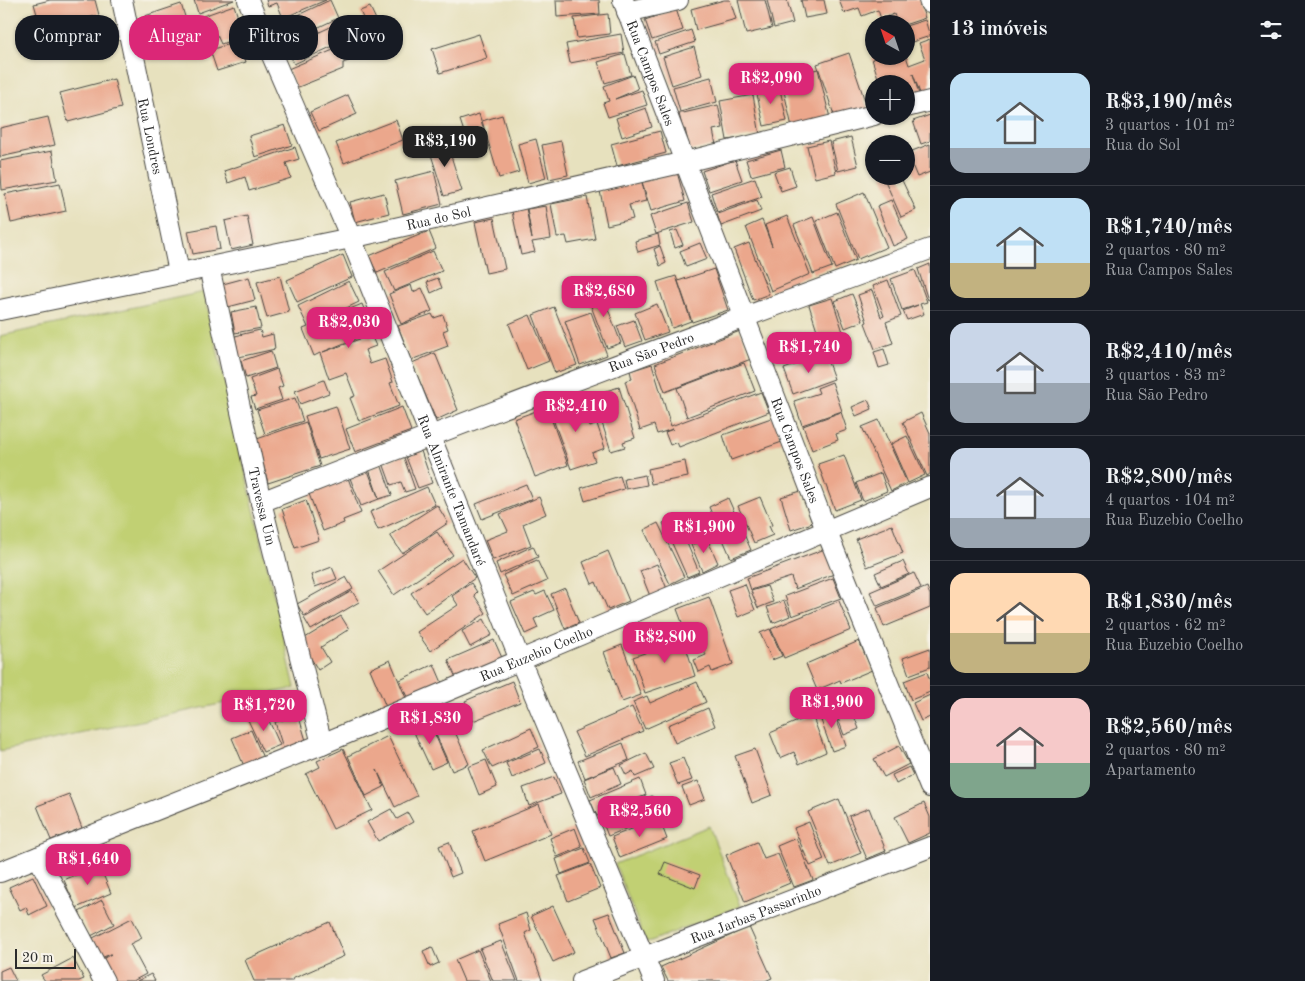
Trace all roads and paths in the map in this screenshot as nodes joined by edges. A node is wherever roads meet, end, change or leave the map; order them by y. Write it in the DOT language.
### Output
graph roads {
  1 [pos="122,0"];
  2 [pos="248,0"];
  3 [pos="678,0"];
  4 [pos="625,6"];
  5 [pos="930,101"];
  6 [pos="915,105"];
  7 [pos="865,117"];
  8 [pos="685,162"];
  9 [pos="351,238"];
  10 [pos="930,248"];
  11 [pos="209,267"];
  12 [pos="179,272"];
  13 [pos="0,308"];
  14 [pos="745,316"];
  15 [pos="430,436"];
  16 [pos="930,487"];
  17 [pos="262,502"];
  18 [pos="826,530"];
  19 [pos="520,660"];
  20 [pos="322,744"];
  21 [pos="930,787"];
  22 [pos="930,847"];
  23 [pos="38,857"];
  24 [pos="0,872"];
  25 [pos="644,956"];
  26 [pos="104,981"];
  27 [pos="582,981"];
  28 [pos="654,981"];
  1 -- 12 [label="street, Rua Londres"];
  2 -- 9 [label="street, Rua Almirante Tamandaré"];
  3 -- 4 [label="street"];
  4 -- 8 [label="street, Rua Campos Sales"];
  5 -- 6 [label="street"];
  7 -- 8 [label="street, Rua do Sol"];
  8 -- 9 [label="street, Rua do Sol"];
  8 -- 14 [label="street, Rua Campos Sales"];
  9 -- 11 [label="street, Rua do Sol"];
  9 -- 15 [label="street, Rua Almirante Tamandaré"];
  10 -- 14 [label="street, Rua São Pedro"];
  11 -- 12 [label="street, Rua do Sol"];
  11 -- 17 [label="street, Travessa Um"];
  12 -- 13 [label="street, Rua do Sol"];
  14 -- 15 [label="street, Rua São Pedro"];
  14 -- 18 [label="street, Rua Campos Sales"];
  15 -- 17 [label="street, Rua São Pedro"];
  15 -- 19 [label="street, Rua Almirante Tamandaré"];
  16 -- 18 [label="street, Rua Euzebio Coelho"];
  17 -- 20 [label="street, Travessa Um"];
  18 -- 19 [label="street, Rua Euzebio Coelho"];
  18 -- 21 [label="street, Rua Campos Sales"];
  19 -- 20 [label="street, Rua Euzebio Coelho"];
  19 -- 25 [label="street, Rua Almirante Tamandaré"];
  20 -- 23 [label="street, Rua Euzebio Coelho"];
  22 -- 25 [label="street, Rua Jarbas Passarinho"];
  23 -- 24 [label="street, Rua Euzebio Coelho"];
  23 -- 26 [label="street"];
  25 -- 27 [label="street, Rua Jarbas Passarinho"];
  25 -- 28 [label="street, Rua Almirante Tamandaré"];
}
